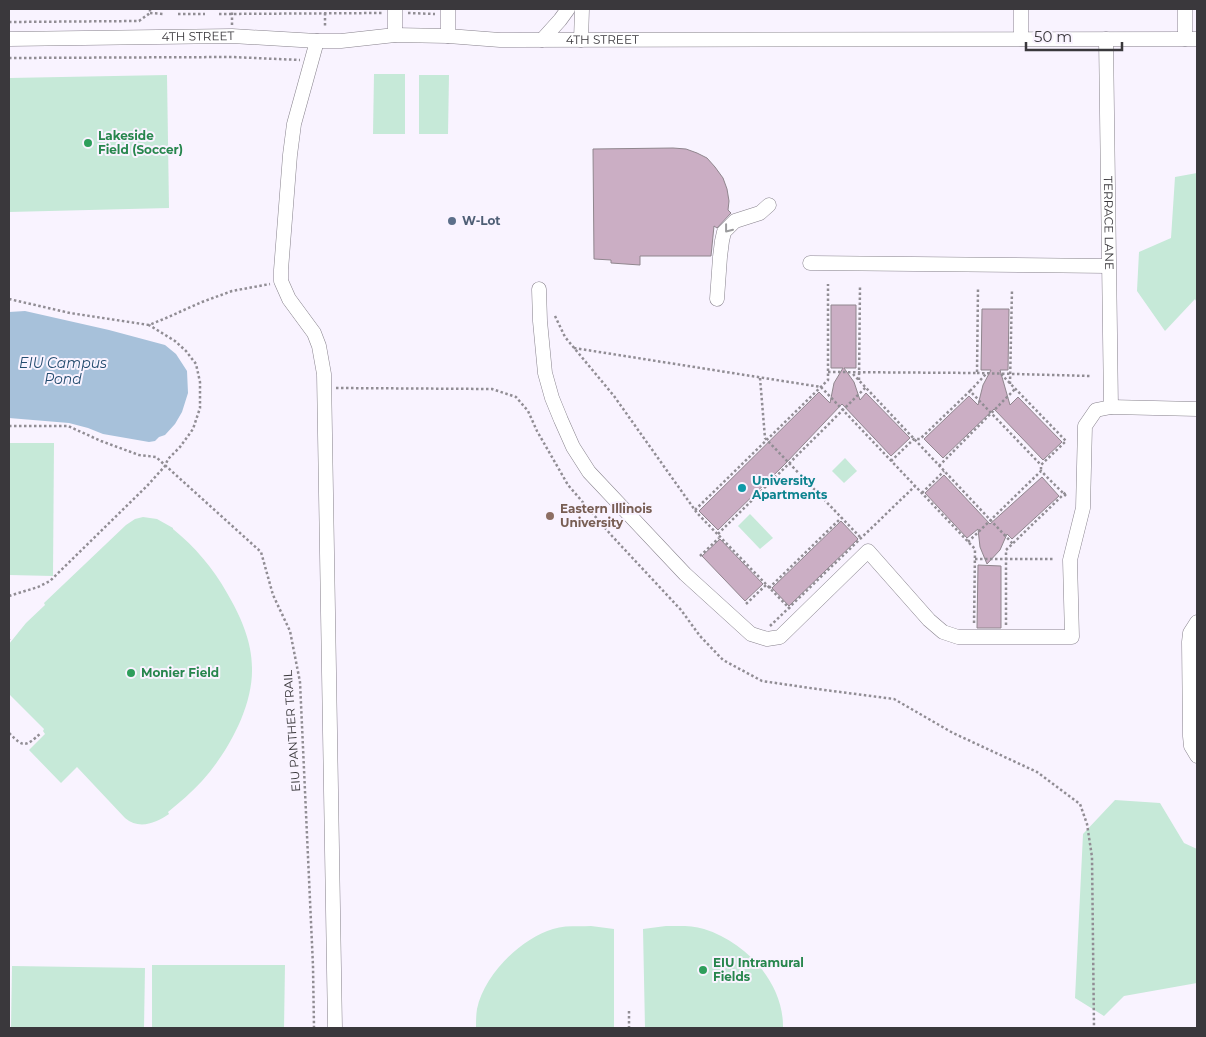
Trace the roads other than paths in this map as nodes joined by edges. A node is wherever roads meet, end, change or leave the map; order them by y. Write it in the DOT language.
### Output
graph roads {
  1 [pos="568,9"];
  2 [pos="582,9"];
  3 [pos="1021,9"];
  4 [pos="1185,9"];
  5 [pos="395,11"];
  6 [pos="446,12"];
  7 [pos="394,35"];
  8 [pos="448,36"];
  9 [pos="9,39"];
  10 [pos="1021,39"];
  11 [pos="1106,39"];
  12 [pos="1191,39"];
  13 [pos="542,40"];
  14 [pos="581,40"];
  15 [pos="317,41"];
  16 [pos="769,205"];
  17 [pos="810,263"];
  18 [pos="1108,266"];
  19 [pos="539,289"];
  20 [pos="716,299"];
  21 [pos="1110,407"];
  22 [pos="1197,409"];
  23 [pos="1197,622"];
  24 [pos="1197,756"];
  25 [pos="335,1028"];
  1 -- 13 [label="street"];
  2 -- 14 [label="street"];
  3 -- 10 [label="street"];
  4 -- 12 [label="street"];
  5 -- 7 [label="street"];
  6 -- 8 [label="street"];
  7 -- 8 [label="street, 4TH STREET"];
  7 -- 15 [label="street, 4TH STREET"];
  8 -- 13 [label="street, 4TH STREET"];
  9 -- 15 [label="street, 4TH STREET"];
  10 -- 11 [label="street, 4TH STREET"];
  10 -- 14 [label="street, 4TH STREET"];
  11 -- 12 [label="street, 4TH STREET"];
  11 -- 18 [label="street, TERRACE LANE"];
  13 -- 14 [label="street, 4TH STREET"];
  15 -- 25 [label="street"];
  16 -- 20 [label="street, one-way"];
  17 -- 18 [label="street"];
  18 -- 21 [label="street, TERRACE LANE"];
  19 -- 21 [label="street"];
  21 -- 22 [label="street"];
  23 -- 24 [label="street"];
}
